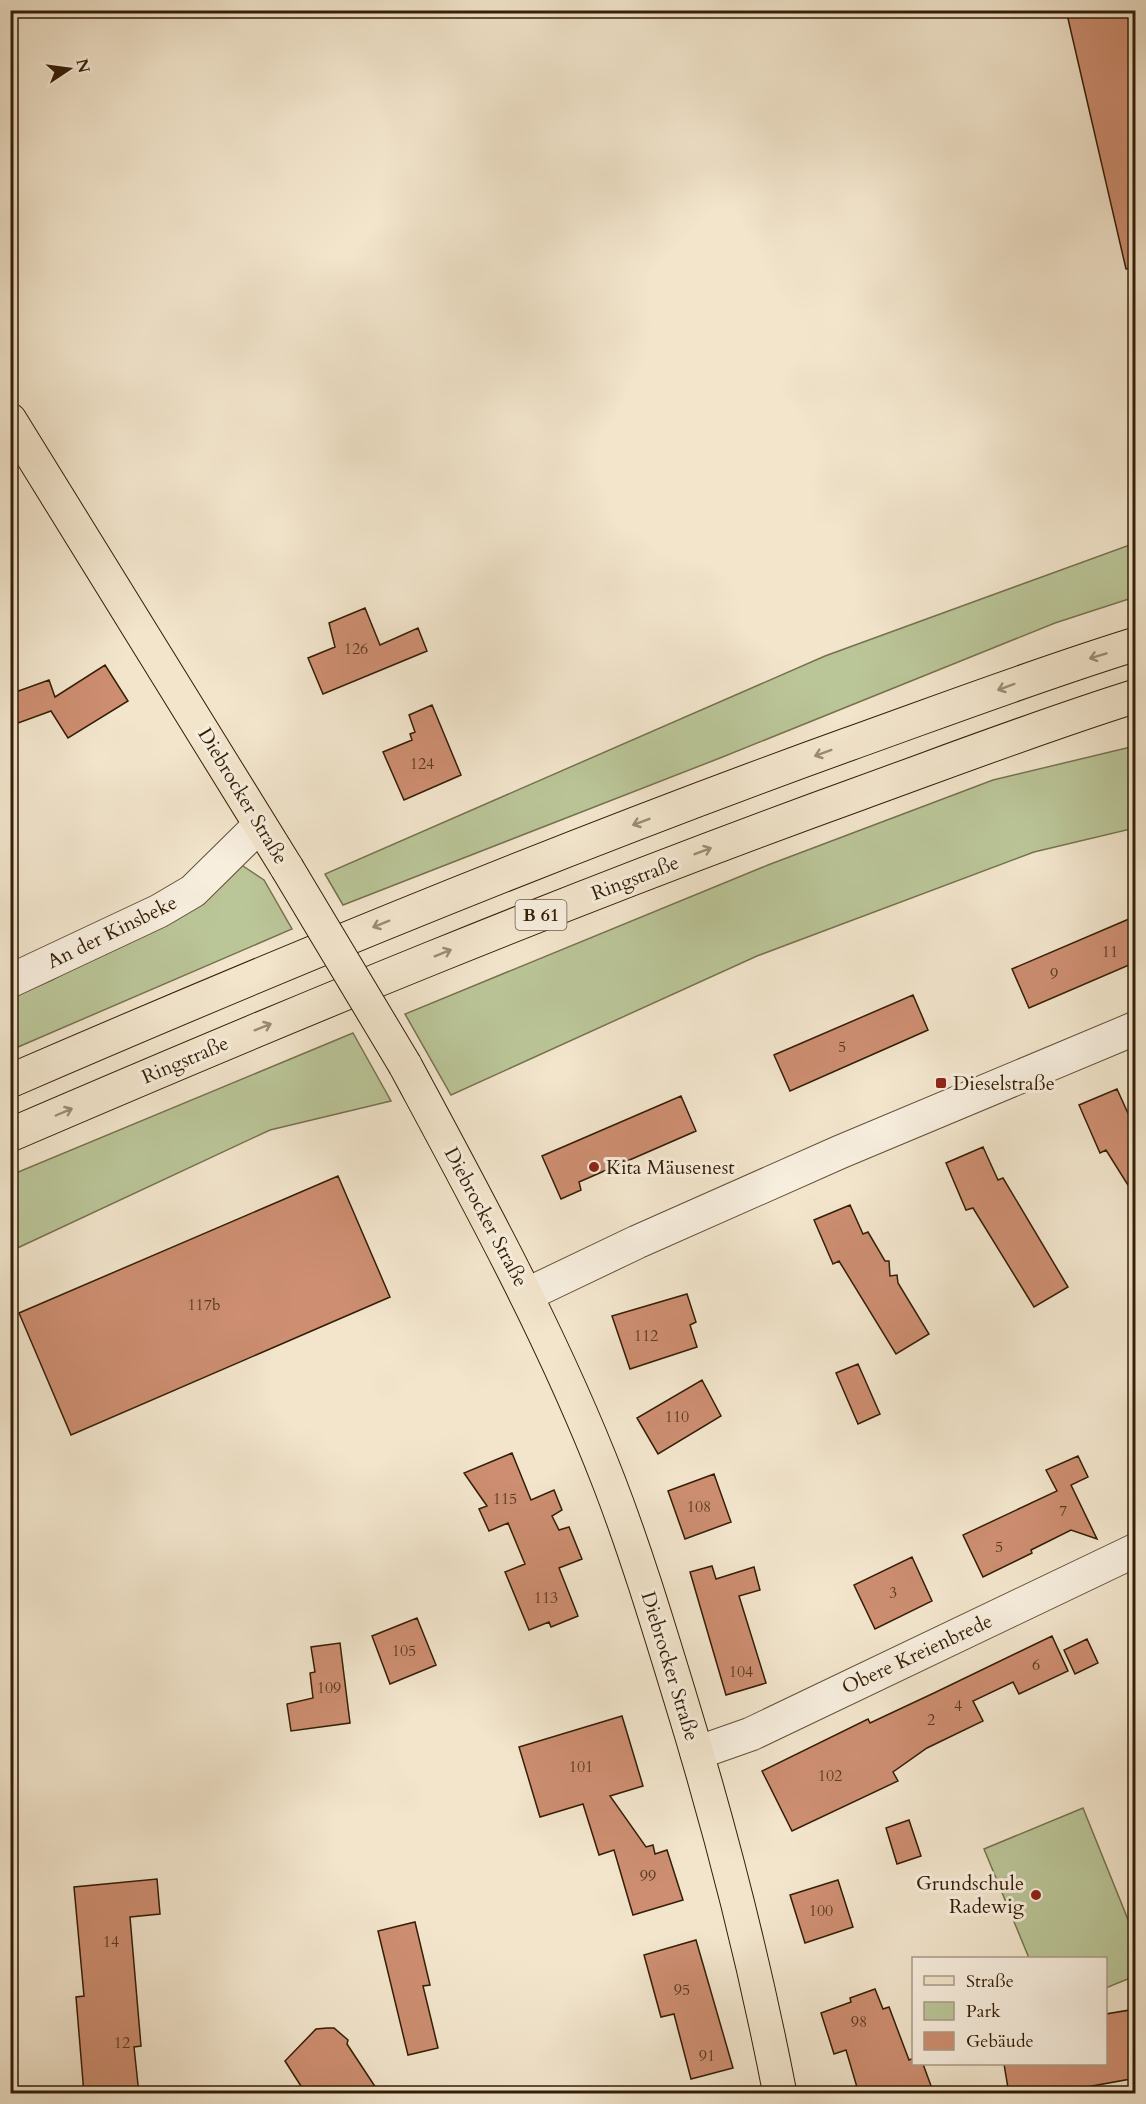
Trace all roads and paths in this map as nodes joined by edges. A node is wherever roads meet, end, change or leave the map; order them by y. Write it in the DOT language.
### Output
graph roads {
  1 [pos="10,420"];
  2 [pos="1136,644"];
  3 [pos="1136,696"];
  4 [pos="260,825"];
  5 [pos="10,981"];
  6 [pos="1136,1028"];
  7 [pos="10,1081"];
  8 [pos="10,1135"];
  9 [pos="526,1295"];
  10 [pos="1136,1550"];
  11 [pos="697,1753"];
  12 [pos="780,2094"];
  1 -- 4 [label="main road, Diebrocker Straße"];
  2 -- 7 [label="main road, B 61, one-way"];
  8 -- 3 [label="main road, Ringstraße / B 61, one-way"];
  4 -- 5 [label="street, An der Kinsbeke"];
  4 -- 9 [label="main road, Diebrocker Straße, bridge"];
  6 -- 9 [label="street"];
  9 -- 11 [label="main road, Diebrocker Straße"];
  10 -- 11 [label="street, Obere Kreienbrede"];
  11 -- 12 [label="main road, Diebrocker Straße"];
}
